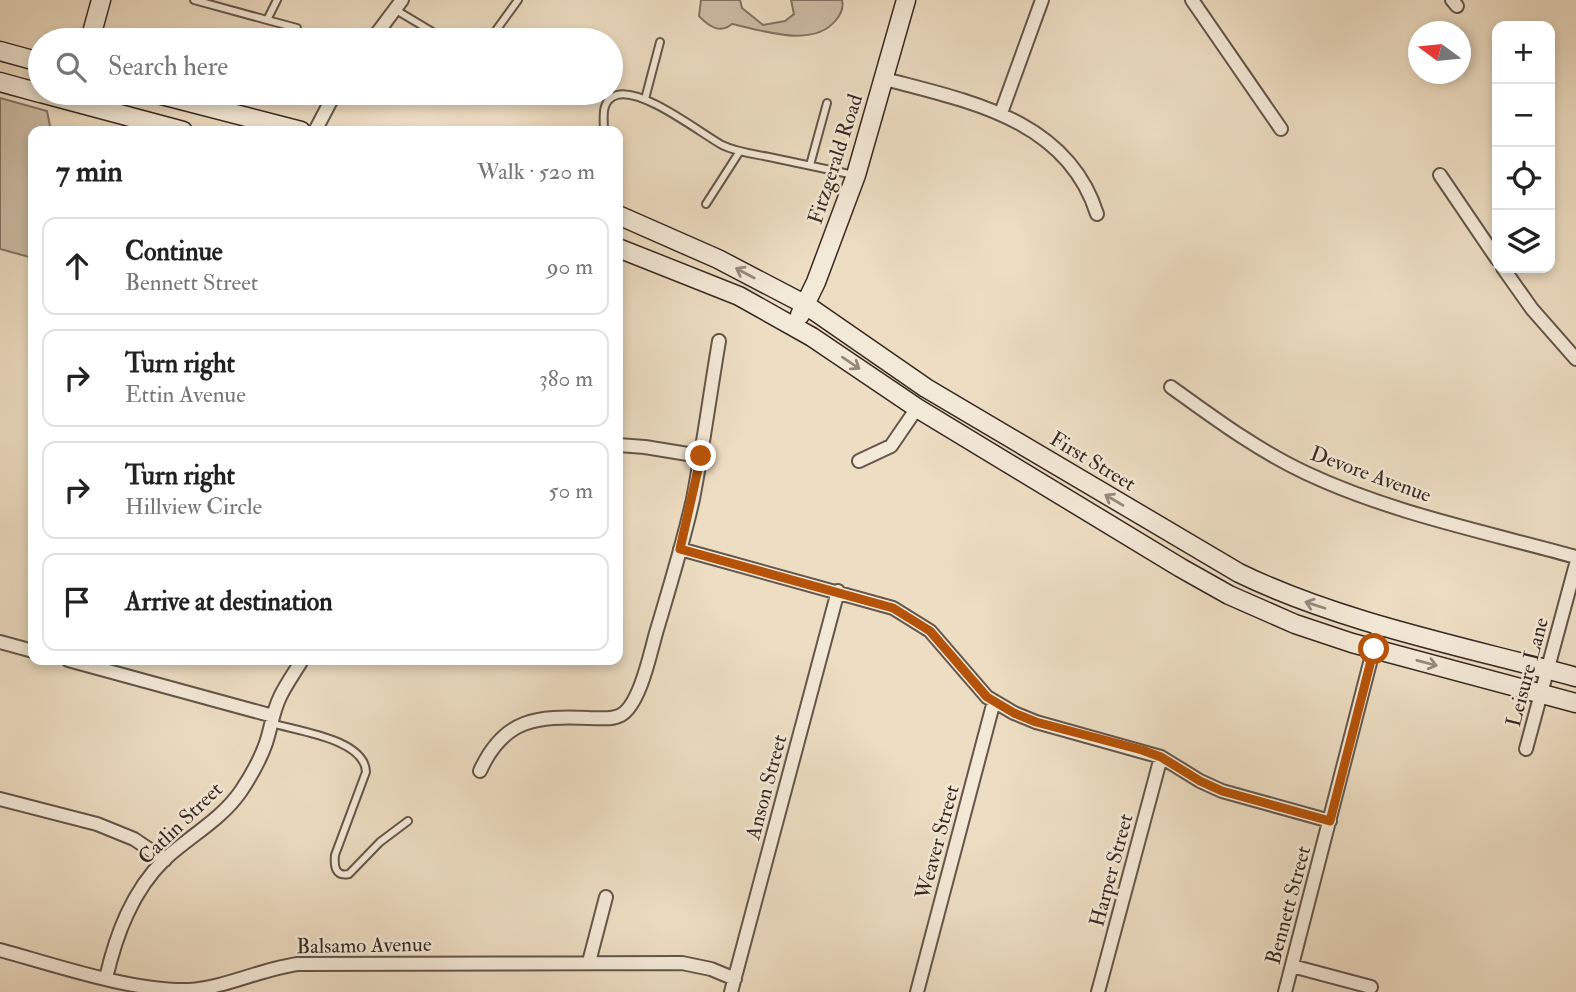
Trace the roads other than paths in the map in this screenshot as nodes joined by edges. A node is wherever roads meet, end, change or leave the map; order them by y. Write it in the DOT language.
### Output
graph roads {
  1 [pos="101,0"];
  2 [pos="194,0"];
  3 [pos="276,0"];
  4 [pos="518,0"];
  5 [pos="906,0"];
  6 [pos="1042,0"];
  7 [pos="1192,0"];
  8 [pos="399,5"];
  9 [pos="267,20"];
  10 [pos="93,28"];
  11 [pos="297,28"];
  12 [pos="381,28"];
  13 [pos="430,28"];
  14 [pos="498,28"];
  15 [pos="660,42"];
  16 [pos="0,51"];
  17 [pos="28,59"];
  18 [pos="885,79"];
  19 [pos="0,82"];
  20 [pos="28,90"];
  21 [pos="623,95"];
  22 [pos="645,99"];
  23 [pos="827,103"];
  24 [pos="100,105"];
  25 [pos="200,105"];
  26 [pos="329,105"];
  27 [pos="605,105"];
  28 [pos="1001,113"];
  29 [pos="167,126"];
  30 [pos="282,126"];
  31 [pos="318,126"];
  32 [pos="603,126"];
  33 [pos="1282,129"];
  34 [pos="740,150"];
  35 [pos="810,165"];
  36 [pos="856,175"];
  37 [pos="1440,175"];
  38 [pos="706,204"];
  39 [pos="1097,214"];
  40 [pos="623,217"];
  41 [pos="623,250"];
  42 [pos="1492,252"];
  43 [pos="1507,273"];
  44 [pos="806,305"];
  45 [pos="793,327"];
  46 [pos="719,341"];
  47 [pos="1576,359"];
  48 [pos="1171,387"];
  49 [pos="917,408"];
  50 [pos="623,445"];
  51 [pos="701,456"];
  52 [pos="859,461"];
  53 [pos="680,549"];
  54 [pos="1576,557"];
  55 [pos="1576,564"];
  56 [pos="838,591"];
  57 [pos="1380,624"];
  58 [pos="0,642"];
  59 [pos="1374,649"];
  60 [pos="28,650"];
  61 [pos="299,665"];
  62 [pos="114,666"];
  63 [pos="1548,670"];
  64 [pos="1576,677"];
  65 [pos="1541,694"];
  66 [pos="994,701"];
  67 [pos="1576,703"];
  68 [pos="272,719"];
  69 [pos="1526,749"];
  70 [pos="1161,757"];
  71 [pos="480,771"];
  72 [pos="0,799"];
  73 [pos="408,821"];
  74 [pos="1330,821"];
  75 [pos="165,860"];
  76 [pos="606,897"];
  77 [pos="0,950"];
  78 [pos="589,962"];
  79 [pos="1292,966"];
  80 [pos="106,978"];
  81 [pos="735,979"];
  82 [pos="1371,988"];
  83 [pos="189,991"];
  84 [pos="731,992"];
  85 [pos="917,992"];
  86 [pos="1098,992"];
  87 [pos="1285,992"];
  1 -- 10 [label="main road"];
  2 -- 9 [label="lane"];
  3 -- 9 [label="lane"];
  4 -- 14 [label="lane"];
  5 -- 18 [label="main road, Fitzgerald Road"];
  6 -- 28 [label="street"];
  7 -- 33 [label="street"];
  8 -- 12 [label="street"];
  8 -- 13 [label="lane"];
  9 -- 11 [label="lane"];
  15 -- 22 [label="lane"];
  16 -- 17 [label="main road"];
  18 -- 28 [label="street"];
  18 -- 36 [label="main road, Fitzgerald Road"];
  19 -- 20 [label="main road"];
  21 -- 22 [label="lane"];
  22 -- 34 [label="lane"];
  23 -- 35 [label="lane"];
  24 -- 29 [label="main road"];
  25 -- 30 [label="main road"];
  26 -- 31 [label="street"];
  27 -- 32 [label="lane"];
  28 -- 39 [label="street"];
  34 -- 35 [label="lane"];
  34 -- 38 [label="lane"];
  35 -- 36 [label="lane"];
  36 -- 44 [label="main road, Fitzgerald Road"];
  37 -- 42 [label="street"];
  44 -- 40 [label="main road, First Street, one-way"];
  41 -- 45 [label="main road"];
  43 -- 47 [label="street"];
  44 -- 45 [label="main road, Fitzgerald Road"];
  57 -- 44 [label="main road, First Street, one-way"];
  45 -- 49 [label="main road, one-way"];
  46 -- 51 [label="street"];
  48 -- 54 [label="street, Devore Avenue"];
  49 -- 52 [label="street"];
  49 -- 59 [label="main road"];
  50 -- 51 [label="street"];
  51 -- 53 [label="street"];
  53 -- 56 [label="street"];
  53 -- 71 [label="street"];
  55 -- 63 [label="street, Leisure Lane"];
  56 -- 66 [label="street"];
  56 -- 81 [label="street, Anson Street"];
  57 -- 59 [label="street, Bennett Street"];
  57 -- 63 [label="main road, First Street"];
  58 -- 60 [label="street"];
  59 -- 65 [label="main road, one-way"];
  59 -- 74 [label="street, Bennett Street"];
  61 -- 68 [label="street, Catlin Street"];
  62 -- 68 [label="street"];
  63 -- 64 [label="main road, First Street"];
  63 -- 65 [label="street, Leisure Lane"];
  65 -- 67 [label="main road"];
  65 -- 69 [label="street, Leisure Lane"];
  66 -- 70 [label="street"];
  66 -- 85 [label="street, Weaver Street"];
  68 -- 73 [label="lane"];
  68 -- 75 [label="street, Catlin Street"];
  70 -- 74 [label="street"];
  70 -- 86 [label="street, Harper Street"];
  72 -- 75 [label="street"];
  74 -- 79 [label="street, Bennett Street"];
  75 -- 80 [label="street, Catlin Street"];
  76 -- 78 [label="street"];
  77 -- 80 [label="street, Balsamo Avenue"];
  78 -- 81 [label="street, Balsamo Avenue"];
  78 -- 83 [label="street, Balsamo Avenue"];
  79 -- 82 [label="street"];
  79 -- 87 [label="street, Bennett Street"];
  80 -- 83 [label="street, Balsamo Avenue"];
  81 -- 84 [label="street, Anson Street"];
}
